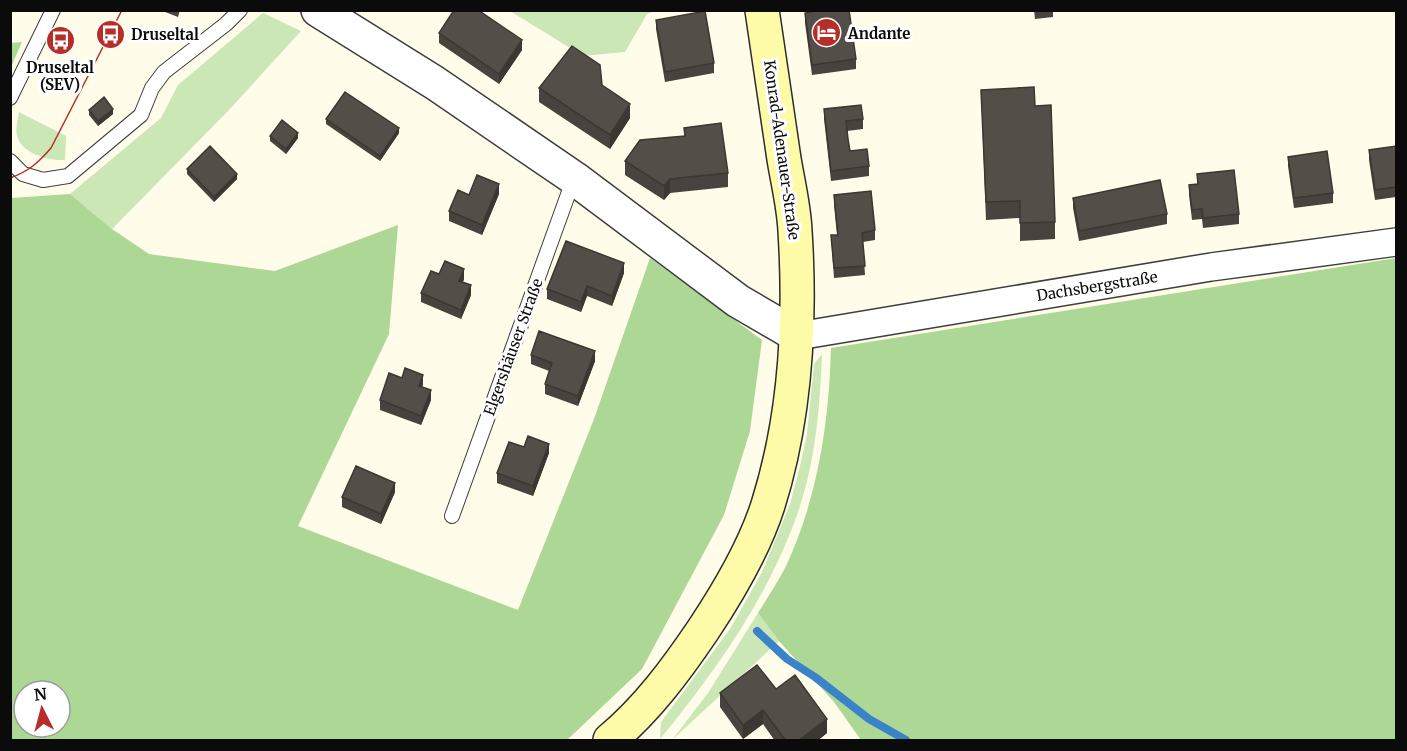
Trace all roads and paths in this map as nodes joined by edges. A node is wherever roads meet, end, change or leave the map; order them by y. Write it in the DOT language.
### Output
graph roads {
  1 [pos="53,10"];
  2 [pos="240,10"];
  3 [pos="318,10"];
  4 [pos="762,10"];
  5 [pos="10,98"];
  6 [pos="10,161"];
  7 [pos="574,178"];
  8 [pos="1396,242"];
  9 [pos="798,336"];
  10 [pos="452,516"];
  11 [pos="627,735"];
  1 -- 5 [label="lane"];
  2 -- 6 [label="lane"];
  3 -- 7 [label="street"];
  4 -- 9 [label="main road, Konrad-Adenauer-Straße"];
  7 -- 9 [label="street"];
  7 -- 10 [label="lane, Elgershäuser Straße"];
  8 -- 9 [label="street, Dachsbergstraße"];
  9 -- 11 [label="main road, Konrad-Adenauer-Straße"];
}
